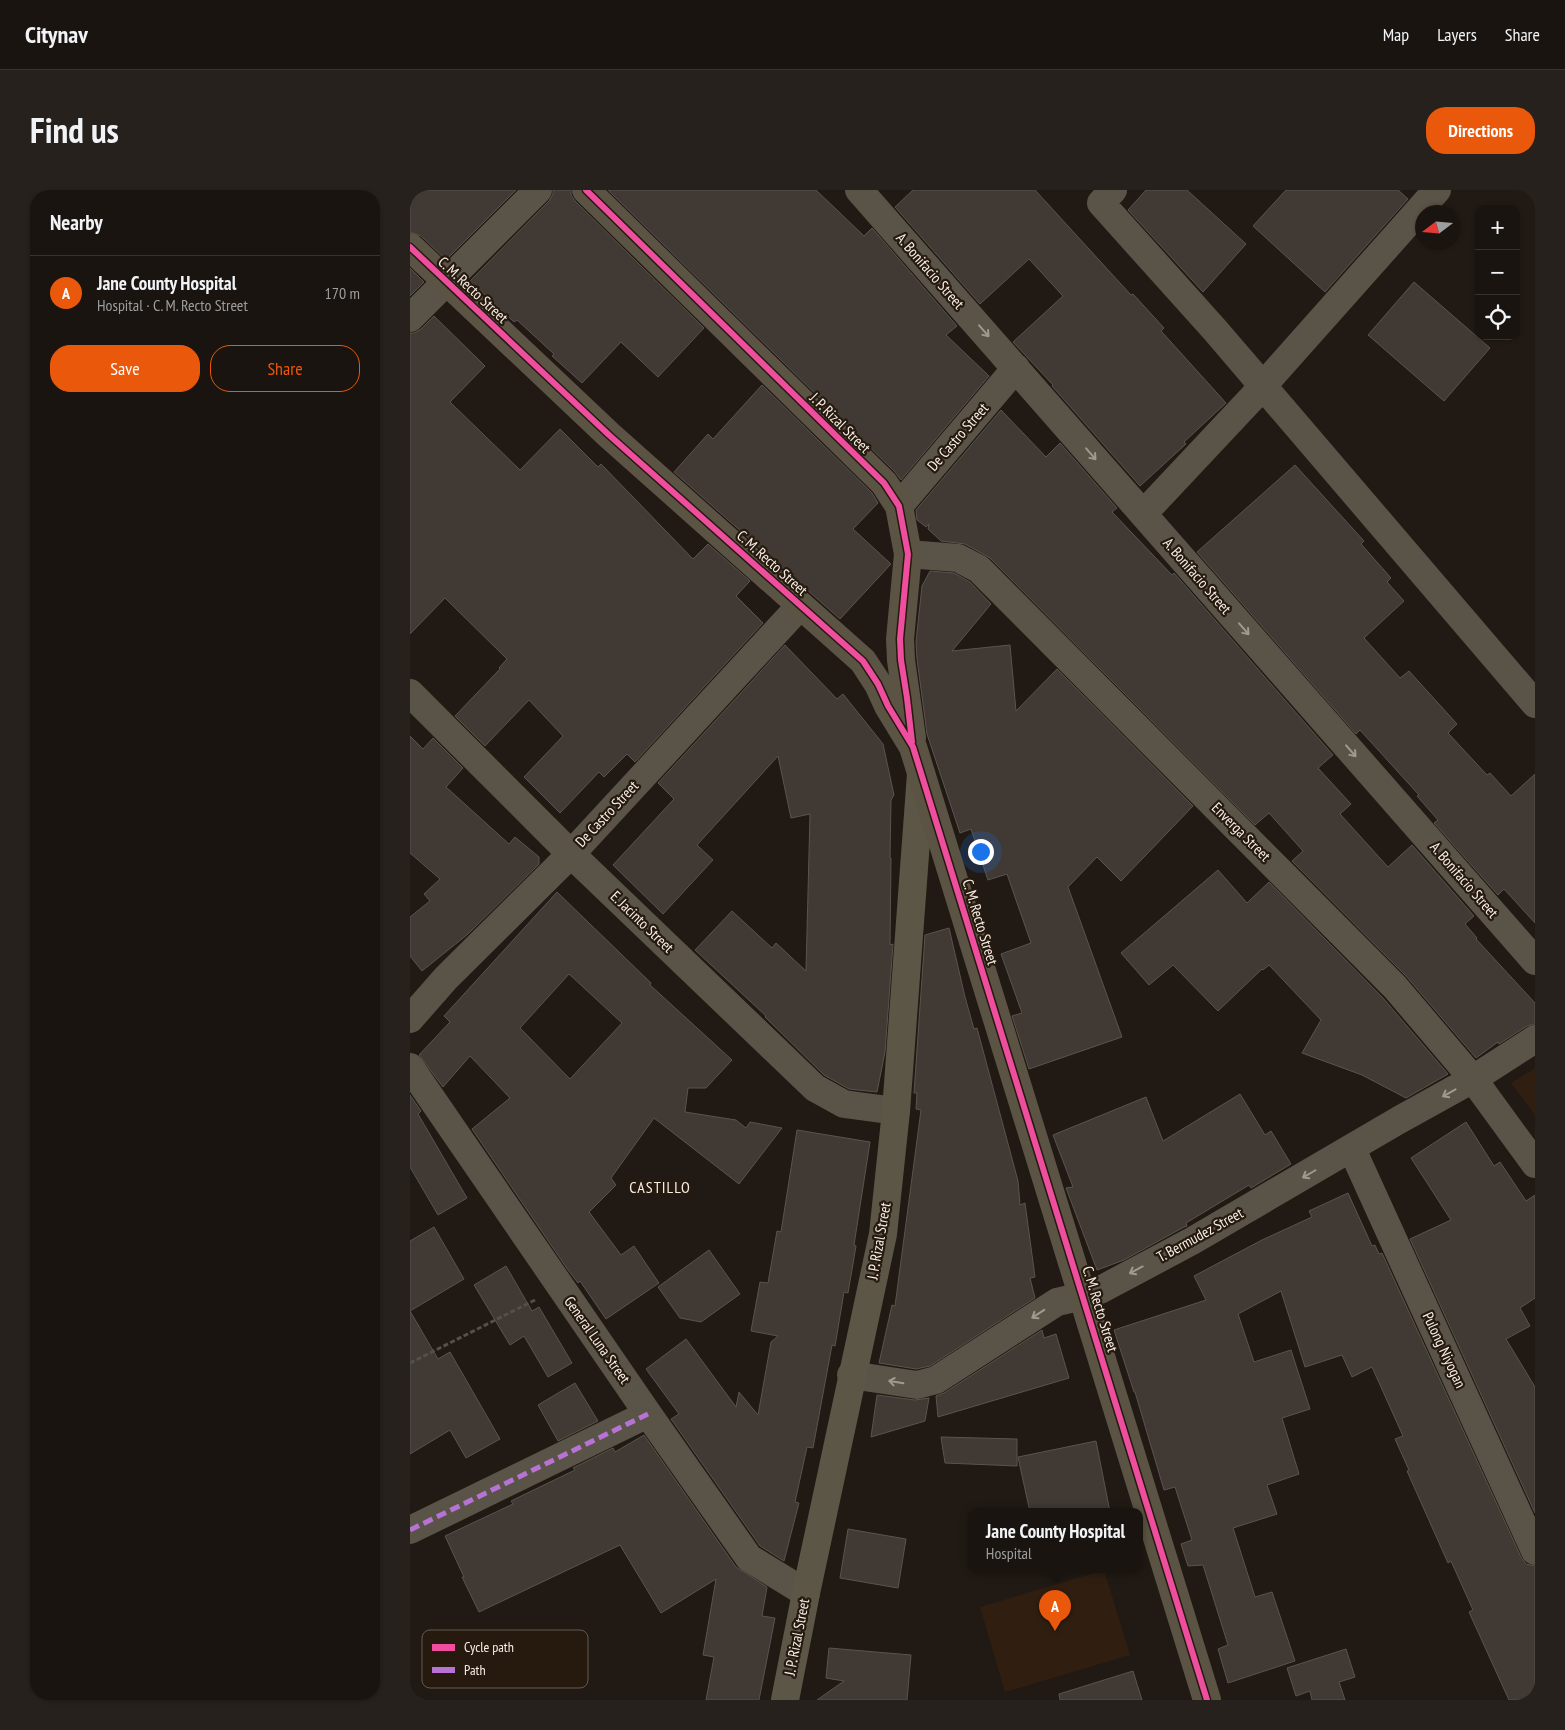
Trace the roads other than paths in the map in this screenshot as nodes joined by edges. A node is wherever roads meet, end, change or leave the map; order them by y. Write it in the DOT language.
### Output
graph roads {
  1 [pos="538,190"];
  2 [pos="586,190"];
  3 [pos="859,190"];
  4 [pos="1114,190"];
  5 [pos="1437,190"];
  6 [pos="410,247"];
  7 [pos="446,282"];
  8 [pos="410,318"];
  9 [pos="1016,368"];
  10 [pos="1263,386"];
  11 [pos="899,506"];
  12 [pos="1143,514"];
  13 [pos="908,554"];
  14 [pos="800,606"];
  15 [pos="410,693"];
  16 [pos="1535,704"];
  17 [pos="913,747"];
  18 [pos="921,774"];
  19 [pos="570,854"];
  20 [pos="1535,961"];
  21 [pos="410,1019"];
  22 [pos="1535,1039"];
  23 [pos="410,1066"];
  24 [pos="1474,1079"];
  25 [pos="896,1111"];
  26 [pos="1352,1149"];
  27 [pos="1535,1164"];
  28 [pos="1083,1296"];
  29 [pos="852,1375"];
  30 [pos="648,1414"];
  31 [pos="410,1530"];
  32 [pos="1535,1551"];
  33 [pos="806,1592"];
  34 [pos="785,1700"];
  35 [pos="1207,1700"];
  1 -- 7 [label="street"];
  2 -- 11 [label="main road, J. P. Rizal Street"];
  3 -- 9 [label="street, A. Bonifacio Street, one-way"];
  4 -- 10 [label="street"];
  5 -- 10 [label="street"];
  6 -- 7 [label="main road, C. M. Recto Street"];
  7 -- 8 [label="street"];
  7 -- 14 [label="main road, C. M. Recto Street"];
  9 -- 11 [label="street, De Castro Street"];
  9 -- 12 [label="street, A. Bonifacio Street, one-way"];
  10 -- 12 [label="street"];
  10 -- 16 [label="street"];
  11 -- 13 [label="main road, J. P. Rizal Street"];
  12 -- 20 [label="street, A. Bonifacio Street, one-way"];
  13 -- 17 [label="main road, J. P. Rizal Street"];
  13 -- 24 [label="street, Enverga Street"];
  14 -- 17 [label="main road, C. M. Recto Street"];
  14 -- 19 [label="street, De Castro Street"];
  15 -- 19 [label="street, E. Jacinto Street"];
  17 -- 18 [label="main road, C. M. Recto Street"];
  18 -- 25 [label="main road, J. P. Rizal Street"];
  18 -- 28 [label="main road, C. M. Recto Street"];
  19 -- 21 [label="street, De Castro Street"];
  19 -- 25 [label="street, E. Jacinto Street"];
  22 -- 24 [label="street, T. Bermudez Street"];
  23 -- 30 [label="street, General Luna Street"];
  24 -- 26 [label="street, T. Bermudez Street, one-way"];
  24 -- 27 [label="street, Enverga Street"];
  25 -- 29 [label="main road, J. P. Rizal Street"];
  26 -- 28 [label="street, T. Bermudez Street, one-way"];
  26 -- 32 [label="street, Pulong Niyogan"];
  28 -- 29 [label="street, T. Bermudez Street, one-way"];
  28 -- 35 [label="main road, C. M. Recto Street"];
  29 -- 33 [label="main road, J. P. Rizal Street"];
  30 -- 31 [label="street"];
  30 -- 33 [label="street, General Luna Street"];
  33 -- 34 [label="main road, J. P. Rizal Street"];
}
